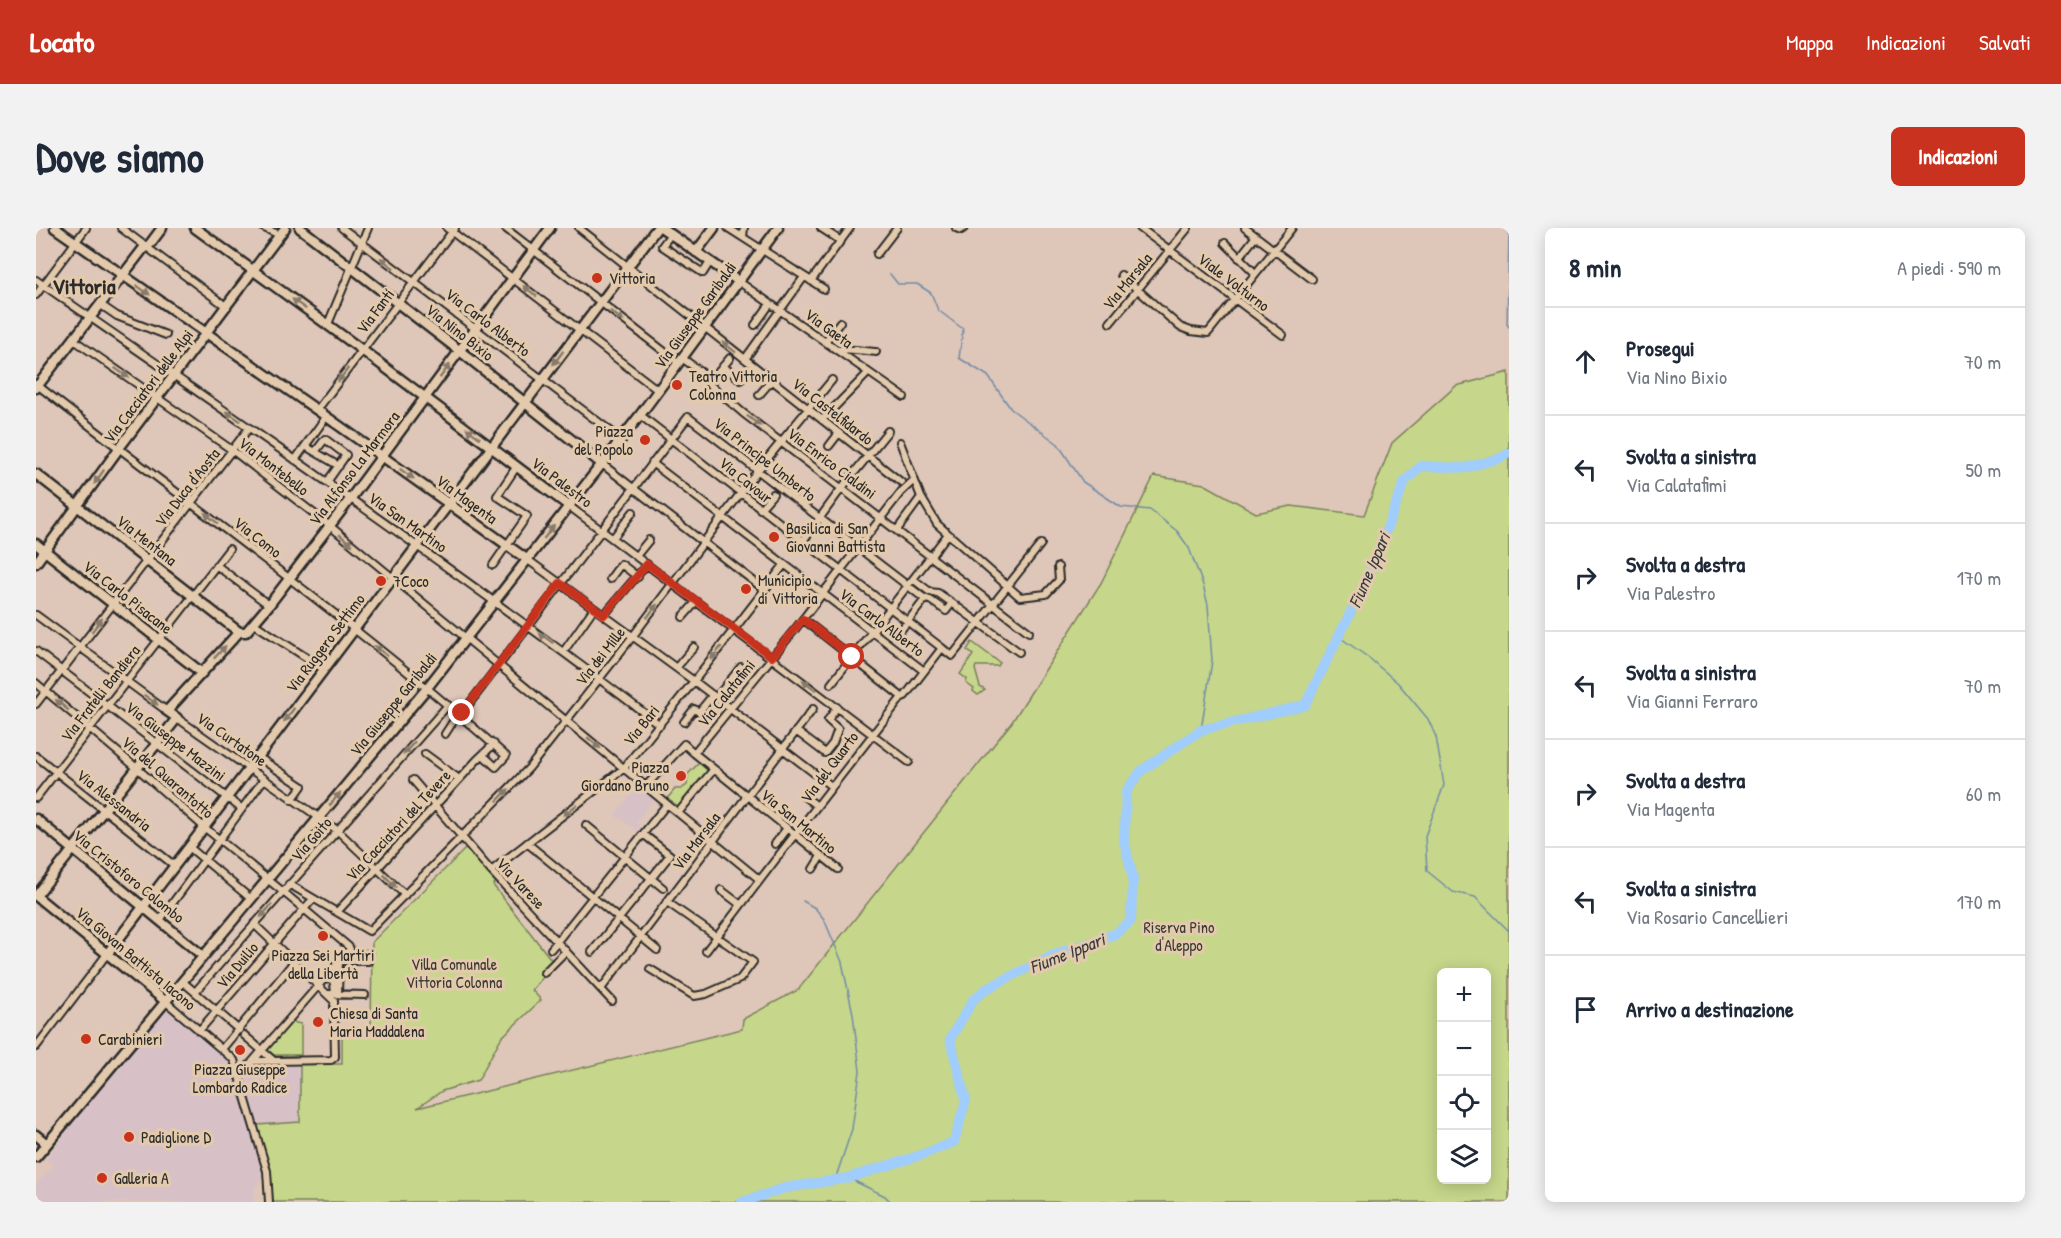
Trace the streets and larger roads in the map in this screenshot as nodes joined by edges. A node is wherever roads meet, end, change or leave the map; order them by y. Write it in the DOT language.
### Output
graph roads {
  1 [pos="55,228"];
  2 [pos="86,228"];
  3 [pos="121,228"];
  4 [pos="162,228"];
  5 [pos="195,228"];
  6 [pos="264,228"];
  7 [pos="300,228"];
  8 [pos="342,228"];
  9 [pos="368,228"];
  10 [pos="505,228"];
  11 [pos="550,228"];
  12 [pos="579,228"];
  13 [pos="657,228"];
  14 [pos="662,228"];
  15 [pos="714,228"];
  16 [pos="729,228"];
  17 [pos="744,228"];
  18 [pos="778,228"];
  19 [pos="821,228"];
  20 [pos="850,228"];
  21 [pos="897,228"];
  22 [pos="956,228"];
  23 [pos="964,228"];
  24 [pos="1140,228"];
  25 [pos="1188,228"];
  26 [pos="1245,228"];
  27 [pos="1292,228"];
  28 [pos="451,229"];
  29 [pos="282,232"];
  30 [pos="671,234"];
  31 [pos="1256,236"];
  32 [pos="743,237"];
  33 [pos="841,241"];
  34 [pos="77,242"];
  35 [pos="362,243"];
  36 [pos="1225,243"];
  37 [pos="146,247"];
  38 [pos="762,250"];
  39 [pos="1170,250"];
  40 [pos="1274,250"];
  41 [pos="534,251"];
  42 [pos="696,252"];
  43 [pos="877,254"];
  44 [pos="1239,258"];
  45 [pos="710,262"];
  46 [pos="628,266"];
  47 [pos="353,268"];
  48 [pos="254,271"];
  49 [pos="1255,273"];
  50 [pos="1121,275"];
  51 [pos="123,276"];
  52 [pos="804,277"];
  53 [pos="513,278"];
  54 [pos="1312,279"];
  55 [pos="36,280"];
  56 [pos="738,281"];
  57 [pos="811,281"];
  58 [pos="413,283"];
  59 [pos="41,289"];
  60 [pos="824,289"];
  61 [pos="1138,289"];
  62 [pos="1234,300"];
  63 [pos="398,303"];
  64 [pos="600,303"];
  65 [pos="770,304"];
  66 [pos="101,305"];
  67 [pos="227,307"];
  68 [pos="780,310"];
  69 [pos="91,318"];
  70 [pos="840,322"];
  71 [pos="1110,323"];
  72 [pos="328,324"];
  73 [pos="755,325"];
  74 [pos="705,327"];
  75 [pos="476,329"];
  76 [pos="580,329"];
  77 [pos="207,334"];
  78 [pos="166,335"];
  79 [pos="1283,335"];
  80 [pos="74,340"];
  81 [pos="825,342"];
  82 [pos="362,350"];
  83 [pos="836,350"];
  84 [pos="460,351"];
  85 [pos="876,352"];
  86 [pos="730,358"];
  87 [pos="745,359"];
  88 [pos="681,361"];
  89 [pos="723,366"];
  90 [pos="868,373"];
  91 [pos="173,376"];
  92 [pos="542,379"];
  93 [pos="712,380"];
  94 [pos="741,380"];
  95 [pos="772,380"];
  96 [pos="832,380"];
  97 [pos="37,386"];
  98 [pos="658,391"];
  99 [pos="759,395"];
  100 [pos="157,397"];
  101 [pos="426,397"];
  102 [pos="904,397"];
  103 [pos="525,402"];
  104 [pos="316,410"];
  105 [pos="808,410"];
  106 [pos="640,415"];
  107 [pos="326,417"];
  108 [pos="822,420"];
  109 [pos="249,428"];
  110 [pos="888,431"];
  111 [pos="839,433"];
  112 [pos="620,438"];
  113 [pos="672,440"];
  114 [pos="782,442"];
  115 [pos="900,442"];
  116 [pos="304,446"];
  117 [pos="829,446"];
  118 [pos="120,447"];
  119 [pos="491,447"];
  120 [pos="232,450"];
  121 [pos="315,452"];
  122 [pos="382,456"];
  123 [pos="869,456"];
  124 [pos="295,460"];
  125 [pos="601,464"];
  126 [pos="654,465"];
  127 [pos="339,466"];
  128 [pos="517,466"];
  129 [pos="758,470"];
  130 [pos="36,474"];
  131 [pos="914,480"];
  132 [pos="327,482"];
  133 [pos="902,482"];
  134 [pos="841,489"];
  135 [pos="633,490"];
  136 [pos="741,492"];
  137 [pos="773,495"];
  138 [pos="921,497"];
  139 [pos="351,498"];
  140 [pos="192,503"];
  141 [pos="448,504"];
  142 [pos="79,506"];
  143 [pos="569,506"];
  144 [pos="760,509"];
  145 [pos="633,512"];
  146 [pos="722,517"];
  147 [pos="820,518"];
  148 [pos="882,518"];
  149 [pos="330,526"];
  150 [pos="601,530"];
  151 [pos="897,530"];
  152 [pos="948,534"];
  153 [pos="613,538"];
  154 [pos="649,540"];
  155 [pos="803,540"];
  156 [pos="703,543"];
  157 [pos="36,544"];
  158 [pos="1041,544"];
  159 [pos="506,545"];
  160 [pos="417,546"];
  161 [pos="859,548"];
  162 [pos="229,549"];
  163 [pos="45,551"];
  164 [pos="636,556"];
  165 [pos="930,556"];
  166 [pos="148,560"];
  167 [pos="528,560"];
  168 [pos="36,563"];
  169 [pos="647,564"];
  170 [pos="216,565"];
  171 [pos="493,565"];
  172 [pos="783,565"];
  173 [pos="1058,567"];
  174 [pos="842,570"];
  175 [pos="638,576"];
  176 [pos="290,579"];
  177 [pos="392,579"];
  178 [pos="610,579"];
  179 [pos="913,579"];
  180 [pos="560,583"];
  181 [pos="672,584"];
  182 [pos="908,586"];
  183 [pos="1007,587"];
  184 [pos="765,590"];
  185 [pos="930,592"];
  186 [pos="193,595"];
  187 [pos="823,596"];
  188 [pos="924,600"];
  189 [pos="495,601"];
  190 [pos="696,602"];
  191 [pos="113,604"];
  192 [pos="954,604"];
  193 [pos="269,605"];
  194 [pos="993,605"];
  195 [pos="594,608"];
  196 [pos="890,609"];
  197 [pos="36,615"];
  198 [pos="604,615"];
  199 [pos="683,617"];
  200 [pos="803,619"];
  201 [pos="907,622"];
  202 [pos="253,623"];
  203 [pos="978,623"];
  204 [pos="529,625"];
  205 [pos="354,630"];
  206 [pos="734,630"];
  207 [pos="239,632"];
  208 [pos="872,632"];
  209 [pos="1029,632"];
  210 [pos="897,635"];
  211 [pos="633,636"];
  212 [pos="465,639"];
  213 [pos="159,640"];
  214 [pos="694,647"];
  215 [pos="940,647"];
  216 [pos="80,648"];
  217 [pos="36,651"];
  218 [pos="564,651"];
  219 [pos="1019,652"];
  220 [pos="772,657"];
  221 [pos="852,657"];
  222 [pos="499,665"];
  223 [pos="741,667"];
  224 [pos="676,668"];
  225 [pos="324,669"];
  226 [pos="923,670"];
  227 [pos="62,671"];
  228 [pos="202,673"];
  229 [pos="600,679"];
  230 [pos="694,681"];
  231 [pos="126,682"];
  232 [pos="36,683"];
  233 [pos="831,684"];
  234 [pos="427,688"];
  235 [pos="46,692"];
  236 [pos="714,697"];
  237 [pos="902,697"];
  238 [pos="36,704"];
  239 [pos="448,705"];
  240 [pos="107,706"];
  241 [pos="837,707"];
  242 [pos="731,709"];
  243 [pos="813,709"];
  244 [pos="167,711"];
  245 [pos="459,715"];
  246 [pos="177,718"];
  247 [pos="567,720"];
  248 [pos="684,722"];
  249 [pos="660,725"];
  250 [pos="90,728"];
  251 [pos="796,731"];
  252 [pos="872,733"];
  253 [pos="445,734"];
  254 [pos="158,744"];
  255 [pos="494,744"];
  256 [pos="783,749"];
  257 [pos="696,751"];
  258 [pos="425,754"];
  259 [pos="36,756"];
  260 [pos="484,756"];
  261 [pos="258,757"];
  262 [pos="909,762"];
  263 [pos="249,768"];
  264 [pos="624,768"];
  265 [pos="138,769"];
  266 [pos="715,770"];
  267 [pos="56,772"];
  268 [pos="264,779"];
  269 [pos="459,779"];
  270 [pos="413,780"];
  271 [pos="645,785"];
  272 [pos="831,786"];
  273 [pos="804,795"];
  274 [pos="747,796"];
  275 [pos="36,798"];
  276 [pos="227,798"];
  277 [pos="292,800"];
  278 [pos="666,805"];
  279 [pos="435,806"];
  280 [pos="817,806"];
  281 [pos="242,809"];
  282 [pos="104,810"];
  283 [pos="679,814"];
  284 [pos="320,817"];
  285 [pos="36,819"];
  286 [pos="586,825"];
  287 [pos="204,827"];
  288 [pos="787,828"];
  289 [pos="337,830"];
  290 [pos="643,834"];
  291 [pos="794,834"];
  292 [pos="462,837"];
  293 [pos="220,840"];
  294 [pos="712,841"];
  295 [pos="527,843"];
  296 [pos="775,844"];
  297 [pos="189,847"];
  298 [pos="73,850"];
  299 [pos="624,856"];
  300 [pos="822,856"];
  301 [pos="205,860"];
  302 [pos="175,866"];
  303 [pos="378,868"];
  304 [pos="813,869"];
  305 [pos="838,869"];
  306 [pos="491,871"];
  307 [pos="651,878"];
  308 [pos="267,879"];
  309 [pos="760,880"];
  310 [pos="289,884"];
  311 [pos="663,888"];
  312 [pos="721,890"];
  313 [pos="282,892"];
  314 [pos="405,895"];
  315 [pos="36,896"];
  316 [pos="592,897"];
  317 [pos="250,898"];
  318 [pos="313,899"];
  319 [pos="666,902"];
  320 [pos="741,905"];
  321 [pos="144,907"];
  322 [pos="304,909"];
  323 [pos="339,910"];
  324 [pos="619,919"];
  325 [pos="160,920"];
  326 [pos="254,924"];
  327 [pos="641,937"];
  328 [pos="716,937"];
  329 [pos="557,940"];
  330 [pos="272,943"];
  331 [pos="550,949"];
  332 [pos="657,950"];
  333 [pos="566,951"];
  334 [pos="706,951"];
  335 [pos="592,952"];
  336 [pos="107,954"];
  337 [pos="346,954"];
  338 [pos="203,956"];
  339 [pos="340,962"];
  340 [pos="292,963"];
  341 [pos="650,969"];
  342 [pos="544,973"];
  343 [pos="329,974"];
  344 [pos="182,981"];
  345 [pos="318,986"];
  346 [pos="601,989"];
  347 [pos="195,992"];
  348 [pos="334,994"];
  349 [pos="365,994"];
  350 [pos="165,1001"];
  351 [pos="612,1001"];
  352 [pos="216,1010"];
  353 [pos="240,1028"];
  354 [pos="199,1030"];
  355 [pos="244,1035"];
  356 [pos="36,1047"];
  357 [pos="222,1049"];
  358 [pos="264,1051"];
  359 [pos="253,1061"];
  360 [pos="274,1061"];
  361 [pos="240,1078"];
  362 [pos="36,1135"];
  363 [pos="47,1144"];
  364 [pos="36,1157"];
  365 [pos="269,1202"];
  1 -- 34 [label="street, Via Magenta"];
  2 -- 34 [label="street"];
  3 -- 37 [label="street"];
  4 -- 37 [label="street"];
  5 -- 48 [label="street, Via Palestro"];
  6 -- 29 [label="street"];
  7 -- 47 [label="street, Via Nino Bixio"];
  8 -- 35 [label="street, Via Carlo Alberto"];
  9 -- 35 [label="street"];
  10 -- 41 [label="street, Via Enrico Cialdini"];
  11 -- 41 [label="street, Via Alfonso La Marmora"];
  12 -- 46 [label="street, Via Castelfidardo"];
  13 -- 46 [label="street, Via Ruggero Settimo"];
  14 -- 30 [label="street"];
  15 -- 42 [label="street"];
  16 -- 32 [label="street"];
  17 -- 32 [label="street"];
  18 -- 38 [label="street, Via Giuseppe Garibaldi"];
  19 -- 33 [label="street"];
  20 -- 33 [label="street"];
  21 -- 43 [label="street"];
  22 -- 23 [label="street"];
  24 -- 39 [label="street, Viale Volturno"];
  25 -- 39 [label="street, Via Marsala"];
  26 -- 31 [label="street"];
  27 -- 40 [label="street"];
  28 -- 53 [label="street"];
  28 -- 58 [label="street, Via Fanti"];
  29 -- 48 [label="street, Via Cacciatori delle Alpi"];
  30 -- 42 [label="street"];
  30 -- 45 [label="street"];
  31 -- 40 [label="street"];
  31 -- 44 [label="street"];
  32 -- 38 [label="street"];
  33 -- 57 [label="street"];
  34 -- 51 [label="street, Via Magenta"];
  34 -- 59 [label="street"];
  35 -- 47 [label="street"];
  58 -- 35 [label="street, Via Carlo Alberto, one-way"];
  36 -- 44 [label="street"];
  37 -- 51 [label="street"];
  37 -- 67 [label="street"];
  38 -- 52 [label="street"];
  38 -- 56 [label="street, Via Giuseppe Garibaldi"];
  39 -- 61 [label="street, Via Marsala"];
  39 -- 62 [label="street, Viale Volturno"];
  40 -- 49 [label="street"];
  40 -- 54 [label="street"];
  41 -- 53 [label="street, Via Alfonso La Marmora"];
  41 -- 64 [label="street, Via Enrico Cialdini"];
  42 -- 45 [label="street"];
  44 -- 49 [label="street"];
  45 -- 56 [label="street"];
  46 -- 64 [label="street, Via Ruggero Settimo"];
  46 -- 74 [label="street, Via Castelfidardo"];
  47 -- 63 [label="street, Via Nino Bixio"];
  47 -- 72 [label="street"];
  48 -- 67 [label="street, Via Cacciatori delle Alpi"];
  72 -- 48 [label="street, Via Palestro, one-way"];
  49 -- 62 [label="street"];
  50 -- 61 [label="street"];
  51 -- 66 [label="street"];
  51 -- 77 [label="street, Via Magenta, one-way"];
  52 -- 57 [label="street"];
  52 -- 68 [label="street"];
  53 -- 75 [label="street, Via Alfonso La Marmora"];
  76 -- 53 [label="street, one-way"];
  55 -- 59 [label="street, Via San Martino"];
  56 -- 65 [label="street, Via Gaeta"];
  56 -- 74 [label="street, Via Giuseppe Garibaldi"];
  57 -- 60 [label="street"];
  58 -- 63 [label="street, Via Fanti"];
  58 -- 75 [label="street, Via Carlo Alberto"];
  59 -- 69 [label="street, Via San Martino"];
  61 -- 62 [label="street"];
  61 -- 71 [label="street, Via Marsala"];
  62 -- 79 [label="street, Viale Volturno"];
  63 -- 82 [label="street, Via Fanti"];
  63 -- 84 [label="street, Via Nino Bixio"];
  64 -- 76 [label="street, Via Ruggero Settimo"];
  64 -- 88 [label="street, Via Enrico Cialdini, one-way"];
  65 -- 68 [label="street, Via Gaeta"];
  65 -- 73 [label="street"];
  66 -- 69 [label="street"];
  66 -- 78 [label="street"];
  67 -- 77 [label="street, Via Cacciatori delle Alpi"];
  68 -- 81 [label="street, Via Gaeta"];
  68 -- 87 [label="street"];
  69 -- 80 [label="street"];
  69 -- 91 [label="street, Via San Martino"];
  70 -- 81 [label="street"];
  72 -- 82 [label="street, Via Palestro"];
  87 -- 74 [label="street, Via Castelfidardo, one-way"];
  74 -- 88 [label="street, Via Giuseppe Garibaldi"];
  75 -- 84 [label="street, Via Alfonso La Marmora"];
  75 -- 92 [label="street, Via Carlo Alberto"];
  76 -- 92 [label="street, Via Ruggero Settimo, one-way"];
  76 -- 98 [label="street"];
  77 -- 91 [label="street, Via Cacciatori delle Alpi"];
  77 -- 104 [label="street, Via Magenta"];
  80 -- 97 [label="street"];
  80 -- 100 [label="street, Via Montebello, one-way"];
  81 -- 83 [label="street, Via Gaeta"];
  82 -- 101 [label="street, Via Palestro"];
  82 -- 104 [label="street, Via Fanti, one-way"];
  83 -- 85 [label="street"];
  83 -- 90 [label="street, Via Gaeta"];
  101 -- 84 [label="street, Via Alfonso La Marmora, one-way"];
  84 -- 103 [label="street, Via Nino Bixio"];
  86 -- 89 [label="street"];
  87 -- 95 [label="street, Via Castelfidardo"];
  88 -- 93 [label="street, Via Enrico Cialdini"];
  88 -- 98 [label="street, Via Giuseppe Garibaldi"];
  89 -- 93 [label="street"];
  89 -- 94 [label="street"];
  90 -- 102 [label="street, Via Gaeta"];
  90 -- 108 [label="street"];
  91 -- 100 [label="street, Via Cacciatori delle Alpi"];
  109 -- 91 [label="street, Via San Martino, one-way"];
  92 -- 103 [label="street, Via Ruggero Settimo"];
  92 -- 112 [label="street, Via Carlo Alberto"];
  93 -- 114 [label="street, Via Enrico Cialdini, one-way"];
  95 -- 99 [label="street"];
  95 -- 105 [label="street, Via Castelfidardo"];
  96 -- 105 [label="street, Via dei Mille"];
  97 -- 118 [label="street, Via Como"];
  98 -- 106 [label="street, Via Giuseppe Garibaldi"];
  100 -- 118 [label="street, Via Cacciatori delle Alpi"];
  100 -- 120 [label="street, Via Montebello"];
  119 -- 101 [label="street, Via Palestro, one-way"];
  101 -- 122 [label="street, Via Alfonso La Marmora"];
  103 -- 119 [label="street, Via Ruggero Settimo"];
  103 -- 125 [label="street, Via Nino Bixio"];
  104 -- 107 [label="street, Via Magenta"];
  105 -- 108 [label="street, Via Castelfidardo"];
  105 -- 114 [label="street, Via dei Mille"];
  106 -- 112 [label="street, Via Giuseppe Garibaldi"];
  106 -- 113 [label="street, Via Cavour"];
  107 -- 116 [label="street"];
  107 -- 122 [label="street, Via Magenta"];
  108 -- 111 [label="street, Via Castelfidardo"];
  109 -- 120 [label="street, Via Duca d'Aosta"];
  109 -- 124 [label="street, Via San Martino"];
  110 -- 123 [label="street"];
  111 -- 117 [label="street"];
  111 -- 123 [label="street, Via Castelfidardo"];
  112 -- 125 [label="street, Via Giuseppe Garibaldi"];
  113 -- 126 [label="street"];
  113 -- 129 [label="street, Via Principe Umberto"];
  113 -- 136 [label="street, Via Cavour"];
  114 -- 129 [label="street, Via dei Mille"];
  114 -- 134 [label="street, Via Enrico Cialdini"];
  115 -- 131 [label="street"];
  116 -- 121 [label="street"];
  116 -- 124 [label="street"];
  118 -- 140 [label="street, Via Como"];
  118 -- 142 [label="street, Via Cacciatori delle Alpi, one-way"];
  119 -- 128 [label="street, Via Palestro"];
  119 -- 141 [label="street, Via Ruggero Settimo"];
  120 -- 140 [label="street, Via Duca d'Aosta"];
  120 -- 149 [label="street, Via Montebello"];
  121 -- 127 [label="street"];
  121 -- 127 [label="street"];
  122 -- 139 [label="street, Via Alfonso La Marmora"];
  122 -- 141 [label="street, Via Magenta, one-way"];
  123 -- 133 [label="street, Via Castelfidardo"];
  123 -- 134 [label="street"];
  124 -- 132 [label="street, Via San Martino"];
  125 -- 135 [label="street"];
  125 -- 143 [label="street, Via Giuseppe Garibaldi"];
  126 -- 135 [label="street"];
  126 -- 146 [label="street"];
  127 -- 132 [label="street"];
  128 -- 143 [label="street, Via Palestro"];
  128 -- 159 [label="street"];
  129 -- 136 [label="street, Via dei Mille"];
  129 -- 147 [label="street, Via Principe Umberto"];
  130 -- 142 [label="street, Via Mentana"];
  131 -- 138 [label="street"];
  131 -- 148 [label="street"];
  132 -- 139 [label="street, Via San Martino"];
  134 -- 147 [label="street"];
  134 -- 148 [label="street, Via Enrico Cialdini"];
  135 -- 150 [label="street"];
  135 -- 156 [label="street"];
  136 -- 144 [label="street, Via Cavour"];
  136 -- 146 [label="street, Via dei Mille"];
  137 -- 144 [label="street"];
  138 -- 151 [label="street"];
  138 -- 152 [label="street"];
  139 -- 149 [label="street, Via Alfonso La Marmora"];
  139 -- 160 [label="street, Via San Martino"];
  140 -- 166 [label="street, Via Duca d'Aosta"];
  176 -- 140 [label="street, Via Como, one-way"];
  141 -- 159 [label="street, Via Magenta"];
  141 -- 160 [label="street, Via Ruggero Settimo"];
  142 -- 163 [label="street, Via Cacciatori delle Alpi"];
  142 -- 166 [label="street, Via Mentana"];
  143 -- 150 [label="street, Via Palestro"];
  167 -- 143 [label="street, Via Giuseppe Garibaldi, one-way"];
  144 -- 155 [label="street, Via Cavour"];
  145 -- 153 [label="street"];
  146 -- 156 [label="street, Via dei Mille"];
  146 -- 172 [label="street"];
  147 -- 155 [label="street"];
  147 -- 161 [label="street, Via Principe Umberto"];
  148 -- 151 [label="street, Via Enrico Cialdini"];
  148 -- 161 [label="street"];
  149 -- 176 [label="street, Via Alfonso La Marmora"];
  149 -- 177 [label="street, Via Montebello, one-way"];
  150 -- 153 [label="street, Via Palestro"];
  150 -- 180 [label="street"];
  151 -- 165 [label="street, Via Enrico Cialdini"];
  152 -- 165 [label="street"];
  152 -- 183 [label="street"];
  153 -- 164 [label="street, Via Palestro"];
  154 -- 164 [label="street"];
  155 -- 174 [label="street, Via Cavour"];
  156 -- 181 [label="street, Via dei Mille"];
  156 -- 184 [label="street"];
  157 -- 163 [label="street, Via Carlo Pisacane"];
  158 -- 183 [label="street"];
  159 -- 167 [label="street, Via Magenta"];
  159 -- 171 [label="street"];
  160 -- 177 [label="street, Via Ruggero Settimo"];
  160 -- 189 [label="street, Via San Martino"];
  161 -- 174 [label="street"];
  161 -- 182 [label="street, Via Principe Umberto"];
  162 -- 170 [label="street, Via Fratelli Bandiera"];
  163 -- 168 [label="street, Via Cacciatori delle Alpi"];
  163 -- 191 [label="street, Via Carlo Pisacane"];
  164 -- 169 [label="street, Via Palestro"];
  165 -- 179 [label="street"];
  165 -- 194 [label="street, Via Enrico Cialdini"];
  166 -- 186 [label="street, Via Mentana"];
  166 -- 191 [label="street, Via Duca d'Aosta"];
  167 -- 180 [label="street, Via Magenta"];
  167 -- 189 [label="street, Via Giuseppe Garibaldi"];
  169 -- 175 [label="street"];
  169 -- 181 [label="street, Via Palestro"];
  170 -- 186 [label="street, Via Fratelli Bandiera"];
  170 -- 193 [label="street"];
  172 -- 184 [label="street, Via Bari"];
  172 -- 187 [label="street, Via Carlo Alberto"];
  173 -- 183 [label="street"];
  174 -- 187 [label="street, Via Calatafimi"];
  174 -- 196 [label="street"];
  175 -- 178 [label="street"];
  175 -- 198 [label="street"];
  176 -- 193 [label="street, Via Alfonso La Marmora"];
  176 -- 205 [label="street, Via Como"];
  177 -- 205 [label="street, Via Ruggero Settimo"];
  177 -- 212 [label="street, Via Montebello"];
  179 -- 182 [label="street"];
  179 -- 185 [label="street"];
  180 -- 195 [label="street, Via Magenta"];
  180 -- 204 [label="street"];
  181 -- 190 [label="street, Via Palestro"];
  211 -- 181 [label="street, Via dei Mille, one-way"];
  182 -- 188 [label="street, Via Principe Umberto"];
  182 -- 196 [label="street"];
  183 -- 194 [label="street"];
  184 -- 206 [label="street, Via Bari"];
  185 -- 188 [label="street"];
  185 -- 192 [label="street"];
  186 -- 207 [label="street, Via Mentana"];
  186 -- 213 [label="street, Via Fratelli Bandiera"];
  187 -- 200 [label="street, Via Calatafimi"];
  187 -- 208 [label="street, Via Carlo Alberto"];
  188 -- 192 [label="street"];
  188 -- 201 [label="street"];
  189 -- 204 [label="street, Via San Martino"];
  189 -- 212 [label="street, Via Giuseppe Garibaldi"];
  190 -- 199 [label="street"];
  190 -- 206 [label="street, Via Palestro"];
  191 -- 213 [label="street, Via Carlo Pisacane"];
  216 -- 191 [label="street, Via Duca d'Aosta, one-way"];
  192 -- 203 [label="street"];
  193 -- 202 [label="street, Via Alfonso La Marmora"];
  194 -- 203 [label="street"];
  194 -- 209 [label="street, Via Enrico Cialdini"];
  195 -- 198 [label="street, Via Magenta"];
  195 -- 218 [label="street"];
  196 -- 201 [label="street"];
  196 -- 208 [label="street"];
  197 -- 216 [label="street, Via Curtatone"];
  198 -- 211 [label="street, Via Magenta"];
  200 -- 220 [label="street, Via Calatafimi"];
  200 -- 221 [label="street"];
  201 -- 210 [label="street"];
  201 -- 215 [label="street"];
  202 -- 207 [label="street, Via Alfonso La Marmora"];
  202 -- 225 [label="street"];
  203 -- 215 [label="street"];
  203 -- 219 [label="street"];
  218 -- 204 [label="street, Via San Martino, one-way"];
  204 -- 222 [label="street"];
  205 -- 225 [label="street, Via Ruggero Settimo"];
  234 -- 205 [label="street, Via Como, one-way"];
  206 -- 220 [label="street, Via Palestro"];
  206 -- 230 [label="street, Via Bari, one-way"];
  228 -- 207 [label="street, Via Alfonso La Marmora, one-way"];
  208 -- 221 [label="street"];
  208 -- 226 [label="street, Via Carlo Alberto"];
  211 -- 224 [label="street, Via Magenta"];
  211 -- 229 [label="street, Via dei Mille"];
  212 -- 222 [label="street, Via Montebello"];
  212 -- 234 [label="street, Via Giuseppe Garibaldi"];
  213 -- 228 [label="street, Via Carlo Pisacane"];
  213 -- 231 [label="street, Via Fratelli Bandiera"];
  214 -- 224 [label="street"];
  215 -- 226 [label="street, Via del Quarto"];
  216 -- 227 [label="street, Via Duca d'Aosta"];
  216 -- 231 [label="street, Via Curtatone"];
  217 -- 227 [label="street, Via Giuseppe Mazzini"];
  218 -- 229 [label="street, Via San Martino"];
  241 -- 220 [label="street, Via Palestro, one-way"];
  220 -- 242 [label="street, Via Calatafimi"];
  221 -- 233 [label="street"];
  221 -- 237 [label="street"];
  222 -- 245 [label="street"];
  222 -- 247 [label="street, Via Montebello"];
  223 -- 236 [label="street"];
  224 -- 230 [label="street, Via Magenta"];
  225 -- 261 [label="street, Via Ruggero Settimo, one-way"];
  226 -- 237 [label="street, Via del Quarto"];
  227 -- 235 [label="street, Via Duca d'Aosta"];
  227 -- 240 [label="street, Via Giuseppe Mazzini"];
  228 -- 244 [label="street, Via Alfonso La Marmora"];
  229 -- 247 [label="street, Via dei Mille"];
  229 -- 249 [label="street, Via San Martino"];
  230 -- 236 [label="street, Via Magenta"];
  230 -- 249 [label="street, Via Bari"];
  231 -- 240 [label="street, Via Fratelli Bandiera"];
  231 -- 244 [label="street, Via Curtatone, one-way"];
  232 -- 235 [label="street, Via del Quarantotto"];
  234 -- 239 [label="street, Via Como"];
  284 -- 234 [label="street, Via Giuseppe Garibaldi, one-way"];
  235 -- 238 [label="street, Via Duca d'Aosta"];
  250 -- 235 [label="street, Via del Quarantotto, one-way"];
  236 -- 242 [label="street, Via Magenta"];
  236 -- 248 [label="street"];
  237 -- 252 [label="street, Via del Quarto"];
  239 -- 245 [label="street, Via Como"];
  239 -- 289 [label="street, Via Goito, one-way"];
  240 -- 250 [label="street, Via Fratelli Bandiera"];
  240 -- 254 [label="street, Via Giuseppe Mazzini"];
  241 -- 251 [label="street"];
  241 -- 252 [label="street, Via Palestro"];
  242 -- 256 [label="street, Via Magenta"];
  242 -- 257 [label="street, Via Calatafimi"];
  243 -- 251 [label="street, Via Marsala"];
  244 -- 246 [label="street, Via Curtatone"];
  245 -- 253 [label="street"];
  245 -- 255 [label="street, Via Como"];
  246 -- 254 [label="street"];
  246 -- 263 [label="street, Via Curtatone"];
  247 -- 264 [label="street, Via Montebello, one-way"];
  292 -- 247 [label="street, Via dei Mille, one-way"];
  249 -- 264 [label="street, Via Bari"];
  250 -- 265 [label="street, Via del Quarantotto"];
  250 -- 267 [label="street, Via Fratelli Bandiera"];
  251 -- 256 [label="street, Via Marsala"];
  252 -- 262 [label="street, Via Palestro"];
  252 -- 272 [label="street, Via del Quarto"];
  254 -- 265 [label="street"];
  254 -- 276 [label="street, Via Giuseppe Mazzini"];
  255 -- 260 [label="street"];
  255 -- 260 [label="street"];
  256 -- 272 [label="street, Via Magenta"];
  256 -- 274 [label="street, Via Marsala"];
  257 -- 266 [label="street, Via San Martino"];
  257 -- 271 [label="street"];
  258 -- 269 [label="street"];
  259 -- 267 [label="street, Via Alessandria"];
  260 -- 269 [label="street, Via Cacciatori del Tevere"];
  261 -- 263 [label="street, Via Ruggero Settimo"];
  261 -- 277 [label="street"];
  263 -- 268 [label="street, Via Curtatone"];
  263 -- 276 [label="street, Via Ruggero Settimo"];
  264 -- 271 [label="street, Via Montebello"];
  264 -- 295 [label="street, Via Bari, one-way"];
  265 -- 282 [label="street"];
  265 -- 287 [label="street, Via del Quarantotto"];
  266 -- 274 [label="street, Via San Martino"];
  266 -- 283 [label="street"];
  267 -- 275 [label="street, Via Fratelli Bandiera"];
  267 -- 282 [label="street, Via Alessandria"];
  268 -- 277 [label="street, Via Curtatone"];
  268 -- 281 [label="street"];
  269 -- 279 [label="street, Via Cacciatori del Tevere"];
  270 -- 279 [label="street, Via Varese"];
  271 -- 278 [label="street, Via Montebello"];
  272 -- 280 [label="street, Via del Quarto"];
  273 -- 280 [label="street"];
  274 -- 288 [label="street, Via San Martino"];
  274 -- 294 [label="street, Via Marsala"];
  276 -- 281 [label="street, Via Giuseppe Mazzini"];
  276 -- 287 [label="street, Via Ruggero Settimo"];
  277 -- 284 [label="street, Via Curtatone"];
  278 -- 283 [label="street, Via Montebello"];
  278 -- 290 [label="street"];
  279 -- 292 [label="street, Via Varese"];
  279 -- 303 [label="street, Via Cacciatori del Tevere"];
  280 -- 291 [label="street, Via del Quarto"];
  281 -- 293 [label="street"];
  282 -- 298 [label="street"];
  282 -- 302 [label="street, Via Alessandria"];
  283 -- 294 [label="street"];
  284 -- 289 [label="street, Via Curtatone"];
  284 -- 308 [label="street, Via Giuseppe Garibaldi"];
  285 -- 298 [label="street, Via Cristoforo Colombo"];
  286 -- 299 [label="street"];
  287 -- 293 [label="street, Via del Quarantotto"];
  287 -- 297 [label="street, Via Ruggero Settimo"];
  288 -- 291 [label="street, Via San Martino"];
  288 -- 296 [label="street"];
  289 -- 303 [label="street, Via Curtatone"];
  289 -- 310 [label="street, Via Goito"];
  290 -- 299 [label="street"];
  290 -- 307 [label="street"];
  291 -- 300 [label="street, Via San Martino"];
  291 -- 309 [label="street, Via del Quarto"];
  292 -- 306 [label="street, Via Varese"];
  292 -- 314 [label="street, Via dei Mille"];
  293 -- 301 [label="street"];
  293 -- 308 [label="street, Via del Quarantotto"];
  294 -- 309 [label="street"];
  294 -- 319 [label="street, Via Marsala"];
  295 -- 306 [label="street, Via Bari"];
  295 -- 316 [label="street"];
  297 -- 301 [label="street"];
  297 -- 302 [label="street, Via Ruggero Settimo"];
  298 -- 315 [label="street"];
  298 -- 321 [label="street, Via Cristoforo Colombo"];
  299 -- 307 [label="street"];
  299 -- 316 [label="street"];
  300 -- 304 [label="street"];
  300 -- 305 [label="street, Via San Martino"];
  301 -- 317 [label="street"];
  301 -- 325 [label="street"];
  302 -- 321 [label="street, Via Ruggero Settimo"];
  303 -- 314 [label="street, Via Curtatone, one-way"];
  303 -- 323 [label="street, Via Cacciatori del Tevere"];
  306 -- 329 [label="street, Via Varese"];
  307 -- 311 [label="street"];
  307 -- 324 [label="street"];
  308 -- 313 [label="street, Via del Quarantotto"];
  308 -- 317 [label="street, Via Giuseppe Garibaldi"];
  309 -- 320 [label="street, Via del Quarto"];
  310 -- 313 [label="street, Via Goito"];
  310 -- 318 [label="street"];
  312 -- 320 [label="street"];
  313 -- 322 [label="street, Via del Quarantotto"];
  313 -- 326 [label="street, Via Goito, one-way"];
  314 -- 323 [label="street, Via dei Mille"];
  315 -- 336 [label="street, Via Giovan Battista Iacono"];
  316 -- 324 [label="street"];
  316 -- 329 [label="street"];
  317 -- 338 [label="street, Via Giuseppe Garibaldi"];
  318 -- 322 [label="street, Via Duilio"];
  318 -- 323 [label="street"];
  319 -- 327 [label="street, Via Marsala"];
  319 -- 328 [label="street"];
  320 -- 328 [label="street, Via del Quarto"];
  321 -- 325 [label="street, Via Cristoforo Colombo"];
  321 -- 336 [label="street, Via Ruggero Settimo"];
  322 -- 330 [label="street, Via Duilio"];
  322 -- 337 [label="street, Via del Quarantotto"];
  324 -- 327 [label="street"];
  324 -- 335 [label="street"];
  325 -- 338 [label="street, Via Cristoforo Colombo"];
  326 -- 330 [label="street"];
  326 -- 347 [label="street, Via Goito"];
  327 -- 332 [label="street"];
  327 -- 346 [label="street, Via Marsala"];
  328 -- 334 [label="street, Via del Quarto"];
  328 -- 341 [label="street"];
  329 -- 331 [label="street"];
  329 -- 333 [label="street, Via Varese"];
  330 -- 340 [label="street"];
  330 -- 352 [label="street, Via Duilio"];
  333 -- 342 [label="street"];
  333 -- 346 [label="street, Via Varese"];
  336 -- 350 [label="street, Via Giovan Battista Iacono"];
  336 -- 356 [label="street, Via Ruggero Settimo"];
  337 -- 339 [label="street"];
  337 -- 339 [label="street"];
  338 -- 344 [label="street, Via Giuseppe Garibaldi"];
  339 -- 343 [label="street"];
  339 -- 348 [label="street"];
  340 -- 345 [label="street"];
  340 -- 353 [label="street"];
  343 -- 345 [label="street"];
  343 -- 348 [label="street"];
  344 -- 347 [label="street"];
  344 -- 350 [label="street, Via Giuseppe Garibaldi"];
  345 -- 348 [label="street"];
  345 -- 358 [label="street"];
  346 -- 351 [label="street, Via Varese"];
  347 -- 352 [label="street"];
  348 -- 349 [label="street"];
  348 -- 360 [label="street"];
  350 -- 354 [label="street, Via Giovan Battista Iacono"];
  350 -- 363 [label="street, Via Giuseppe Garibaldi"];
  352 -- 353 [label="street"];
  352 -- 354 [label="street, Via Duilio"];
  353 -- 357 [label="street"];
  354 -- 357 [label="street, Via Giovan Battista Iacono"];
  355 -- 358 [label="street"];
  357 -- 361 [label="street, Via Giovan Battista Iacono"];
  358 -- 359 [label="street"];
  358 -- 360 [label="street"];
  359 -- 360 [label="street"];
  359 -- 361 [label="street"];
  361 -- 365 [label="street, Via Giovan Battista Iacono"];
  362 -- 363 [label="street"];
  363 -- 364 [label="street"];
}
